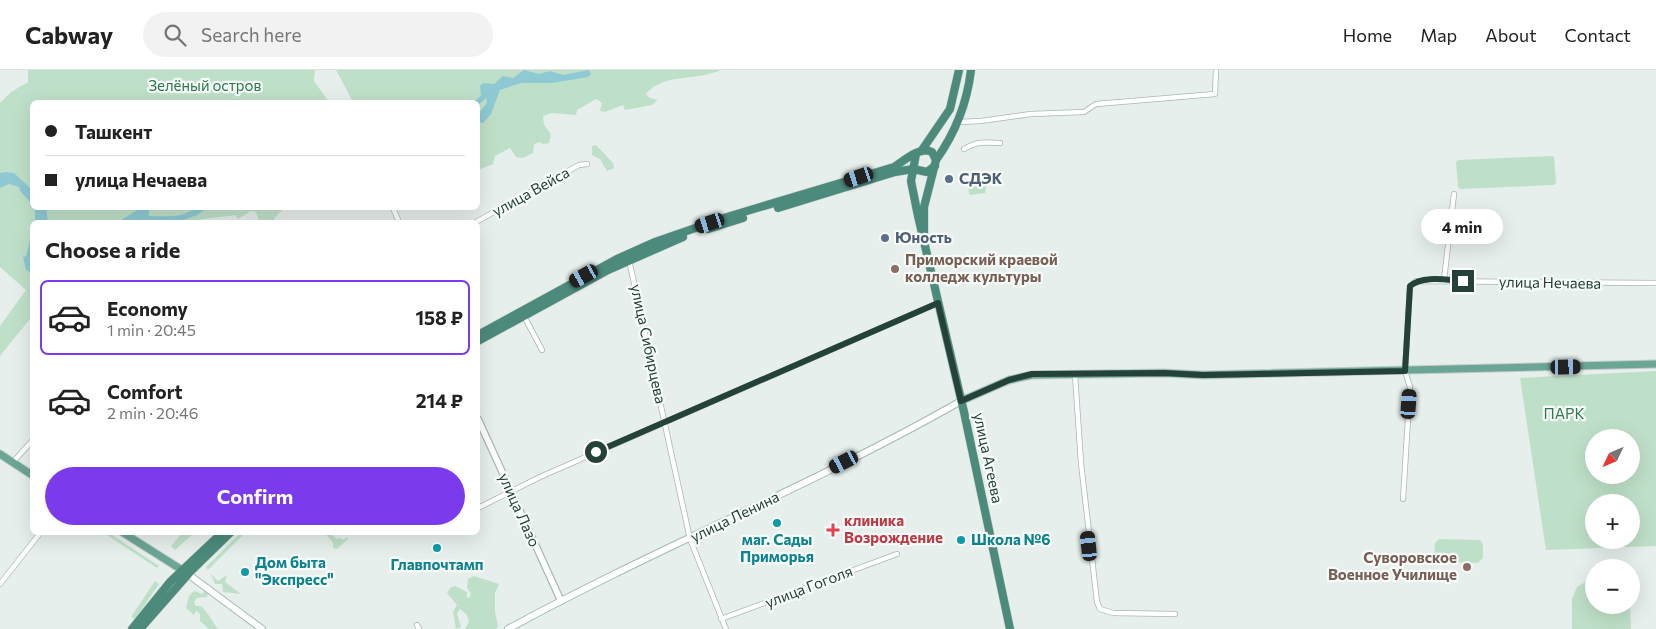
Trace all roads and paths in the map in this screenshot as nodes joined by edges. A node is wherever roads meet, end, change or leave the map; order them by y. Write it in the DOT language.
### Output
graph roads {
  1 [pos="959,70"];
  2 [pos="971,70"];
  3 [pos="1216,70"];
  4 [pos="959,122"];
  5 [pos="1000,143"];
  6 [pos="964,149"];
  7 [pos="919,152"];
  8 [pos="936,163"];
  9 [pos="587,164"];
  10 [pos="913,170"];
  11 [pos="1454,194"];
  12 [pos="480,220"];
  13 [pos="924,235"];
  14 [pos="629,257"];
  15 [pos="1444,280"];
  16 [pos="1656,283"];
  17 [pos="938,303"];
  18 [pos="524,316"];
  19 [pos="502,325"];
  20 [pos="480,334"];
  21 [pos="480,340"];
  22 [pos="542,350"];
  23 [pos="1656,364"];
  24 [pos="1405,371"];
  25 [pos="1075,374"];
  26 [pos="961,401"];
  27 [pos="666,422"];
  28 [pos="480,423"];
  29 [pos="30,443"];
  30 [pos="0,454"];
  31 [pos="13,462"];
  32 [pos="30,474"];
  33 [pos="511,491"];
  34 [pos="1403,499"];
  35 [pos="480,507"];
  36 [pos="39,535"];
  37 [pos="127,535"];
  38 [pos="220,535"];
  39 [pos="228,535"];
  40 [pos="690,539"];
  41 [pos="897,554"];
  42 [pos="185,572"];
  43 [pos="0,584"];
  44 [pos="561,601"];
  45 [pos="1175,614"];
  46 [pos="722,618"];
  47 [pos="132,629"];
  48 [pos="140,629"];
  49 [pos="262,629"];
  50 [pos="508,629"];
  51 [pos="726,629"];
  52 [pos="1010,629"];
  1 -- 7 [label="highway"];
  2 -- 4 [label="highway, улица Агеева"];
  3 -- 4 [label="street"];
  4 -- 8 [label="highway, улица Агеева"];
  5 -- 6 [label="street"];
  7 -- 8 [label="highway"];
  7 -- 10 [label="highway, улица Агеева"];
  7 -- 14 [label="highway"];
  8 -- 10 [label="highway"];
  8 -- 13 [label="highway, улица Агеева"];
  9 -- 12 [label="street, улица Вейса"];
  10 -- 13 [label="highway, улица Агеева"];
  10 -- 14 [label="highway"];
  11 -- 15 [label="street"];
  13 -- 17 [label="highway, улица Агеева"];
  14 -- 18 [label="highway"];
  14 -- 19 [label="highway"];
  14 -- 27 [label="street, улица Сибирцева"];
  15 -- 16 [label="street, улица Нечаева"];
  15 -- 24 [label="street, улица Нечаева"];
  17 -- 26 [label="highway, улица Агеева"];
  17 -- 27 [label="street"];
  18 -- 19 [label="highway"];
  18 -- 22 [label="street"];
  19 -- 20 [label="highway"];
  19 -- 21 [label="highway"];
  23 -- 24 [label="main road"];
  24 -- 25 [label="main road"];
  24 -- 34 [label="street, улица Нечаева"];
  25 -- 26 [label="main road"];
  25 -- 45 [label="street"];
  26 -- 40 [label="main road, улица Ленина"];
  26 -- 52 [label="highway, улица Агеева"];
  27 -- 33 [label="street"];
  27 -- 40 [label="street, улица Сибирцева"];
  28 -- 33 [label="street, улица Лазо"];
  29 -- 31 [label="street"];
  30 -- 31 [label="main road"];
  31 -- 32 [label="main road"];
  33 -- 35 [label="street"];
  33 -- 44 [label="street, улица Лазо"];
  36 -- 43 [label="street"];
  37 -- 42 [label="main road"];
  38 -- 42 [label="highway"];
  39 -- 42 [label="highway"];
  40 -- 44 [label="main road, улица Ленина"];
  40 -- 46 [label="street, улица Сибирцева"];
  41 -- 46 [label="street, улица Гоголя"];
  42 -- 47 [label="highway"];
  42 -- 48 [label="highway"];
  42 -- 49 [label="main road"];
  44 -- 50 [label="main road, улица Ленина"];
  46 -- 51 [label="street, улица Сибирцева"];
}
